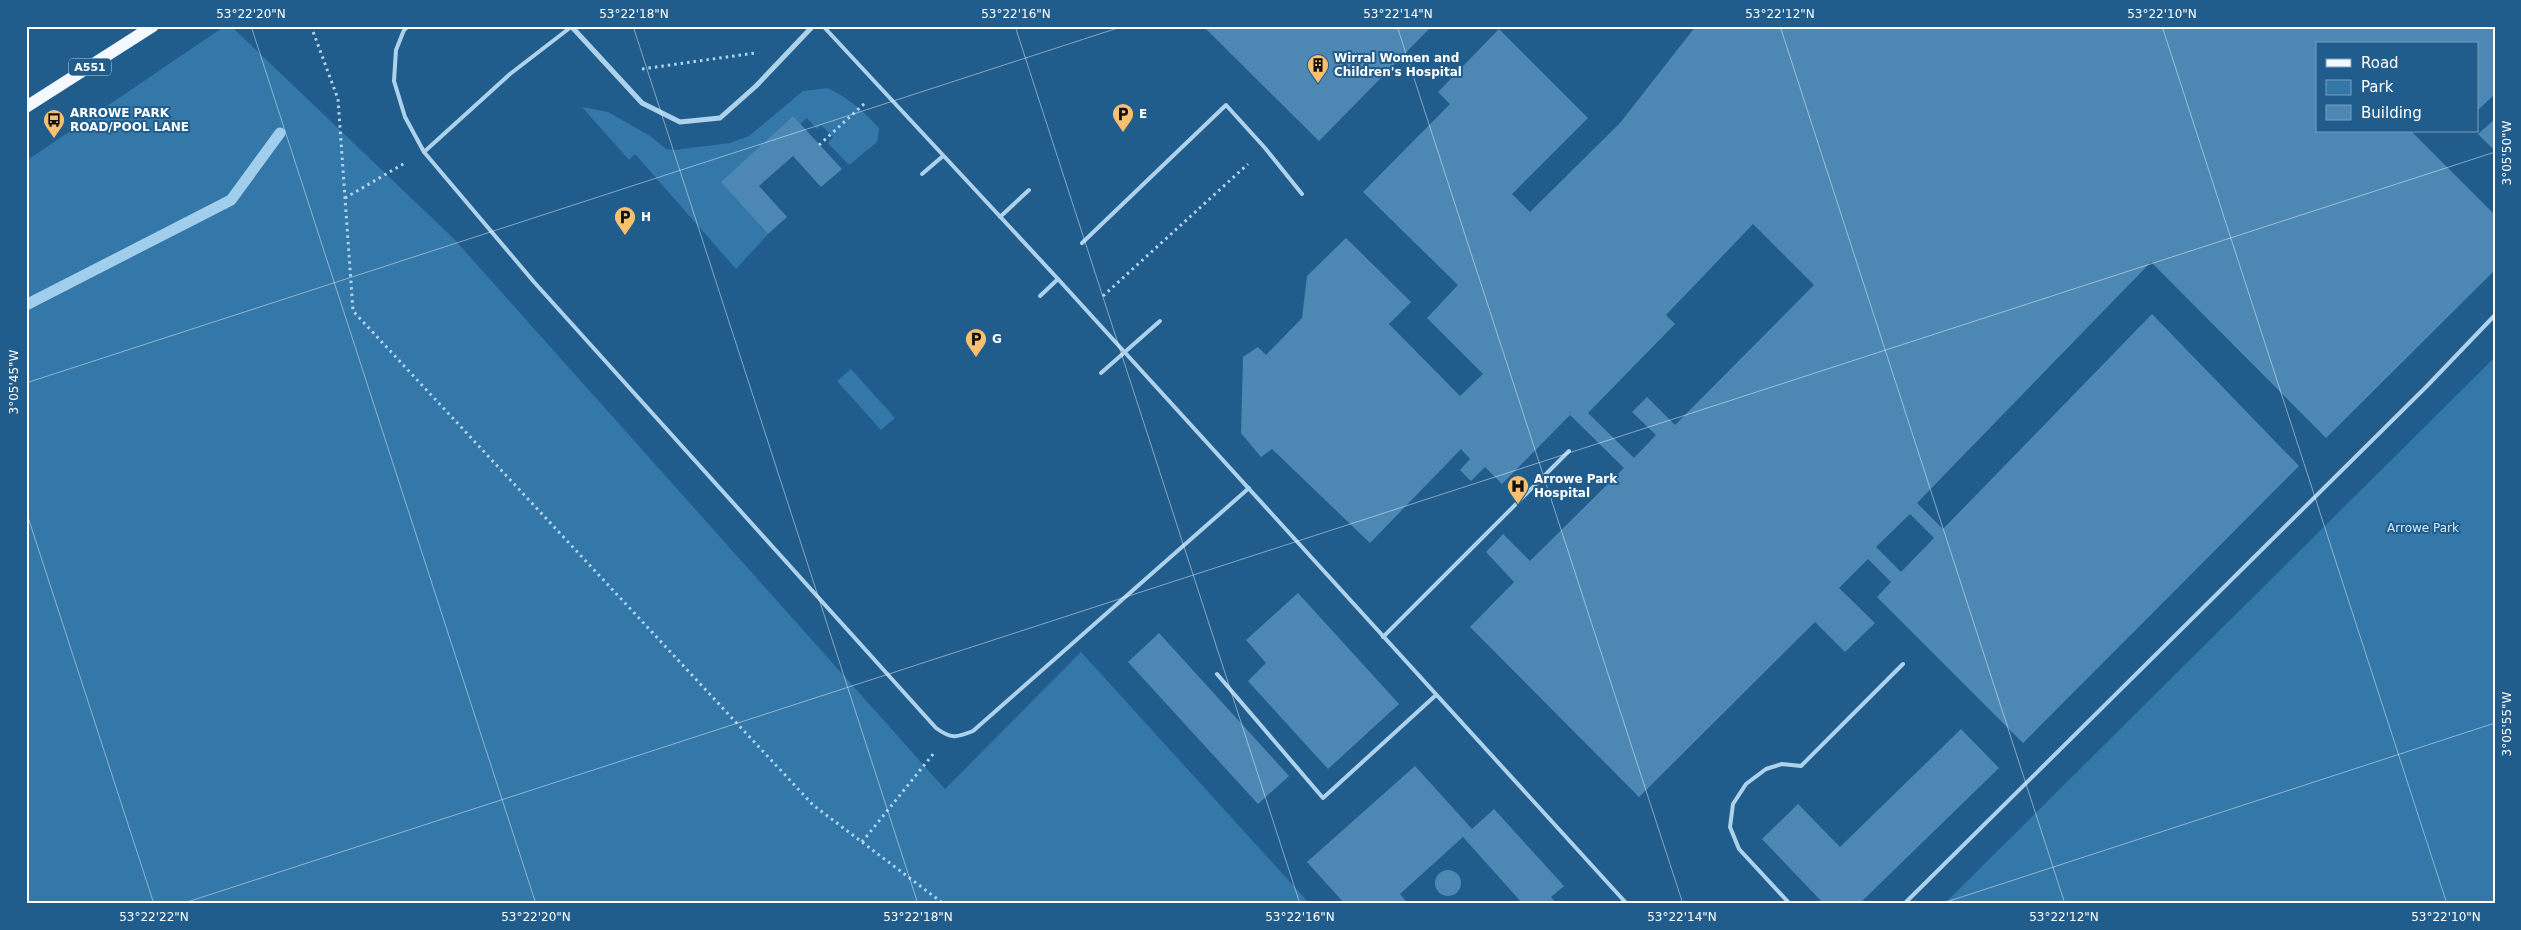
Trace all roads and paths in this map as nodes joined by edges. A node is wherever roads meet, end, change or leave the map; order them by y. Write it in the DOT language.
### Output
graph roads {
  1 [pos="154,26"];
  2 [pos="311,26"];
  3 [pos="409,26"];
  4 [pos="571,26"];
  5 [pos="813,26"];
  6 [pos="823,26"];
  7 [pos="790,51"];
  8 [pos="623,83"];
  9 [pos="881,89"];
  10 [pos="26,107"];
  11 [pos="819,145"];
  12 [pos="1265,148"];
  13 [pos="424,152"];
  14 [pos="943,156"];
  15 [pos="922,174"];
  16 [pos="1029,190"];
  17 [pos="1302,194"];
  18 [pos="345,198"];
  19 [pos="1000,217"];
  20 [pos="1082,243"];
  21 [pos="1058,279"];
  22 [pos="1040,296"];
  23 [pos="1086,312"];
  24 [pos="2495,315"];
  25 [pos="1160,321"];
  26 [pos="1124,353"];
  27 [pos="1101,373"];
  28 [pos="1569,451"];
  29 [pos="1249,488"];
  30 [pos="1383,637"];
  31 [pos="1904,664"];
  32 [pos="1217,674"];
  33 [pos="1436,695"];
  34 [pos="947,736"];
  35 [pos="862,842"];
  36 [pos="944,904"];
  37 [pos="1627,904"];
  38 [pos="1790,904"];
  39 [pos="1904,904"];
  1 -- 10 [label="main road, A551"];
  2 -- 18 [label="path"];
  3 -- 13 [label="lane"];
  4 -- 8 [label="street"];
  4 -- 13 [label="lane"];
  5 -- 7 [label="street"];
  6 -- 9 [label="lane"];
  7 -- 8 [label="path"];
  7 -- 8 [label="street"];
  9 -- 11 [label="path"];
  9 -- 14 [label="lane"];
  12 -- 17 [label="lane"];
  12 -- 20 [label="lane"];
  12 -- 23 [label="path"];
  13 -- 18 [label="path"];
  13 -- 34 [label="lane"];
  14 -- 15 [label="lane"];
  14 -- 19 [label="lane"];
  16 -- 19 [label="lane"];
  18 -- 35 [label="path"];
  19 -- 21 [label="lane"];
  21 -- 22 [label="lane"];
  21 -- 23 [label="lane"];
  23 -- 26 [label="lane"];
  24 -- 39 [label="lane"];
  25 -- 26 [label="lane"];
  26 -- 27 [label="lane"];
  26 -- 29 [label="lane"];
  28 -- 30 [label="lane"];
  29 -- 30 [label="lane"];
  29 -- 34 [label="lane"];
  30 -- 33 [label="lane"];
  31 -- 38 [label="lane"];
  32 -- 33 [label="lane"];
  33 -- 37 [label="lane"];
  34 -- 35 [label="path"];
  35 -- 36 [label="path"];
}
